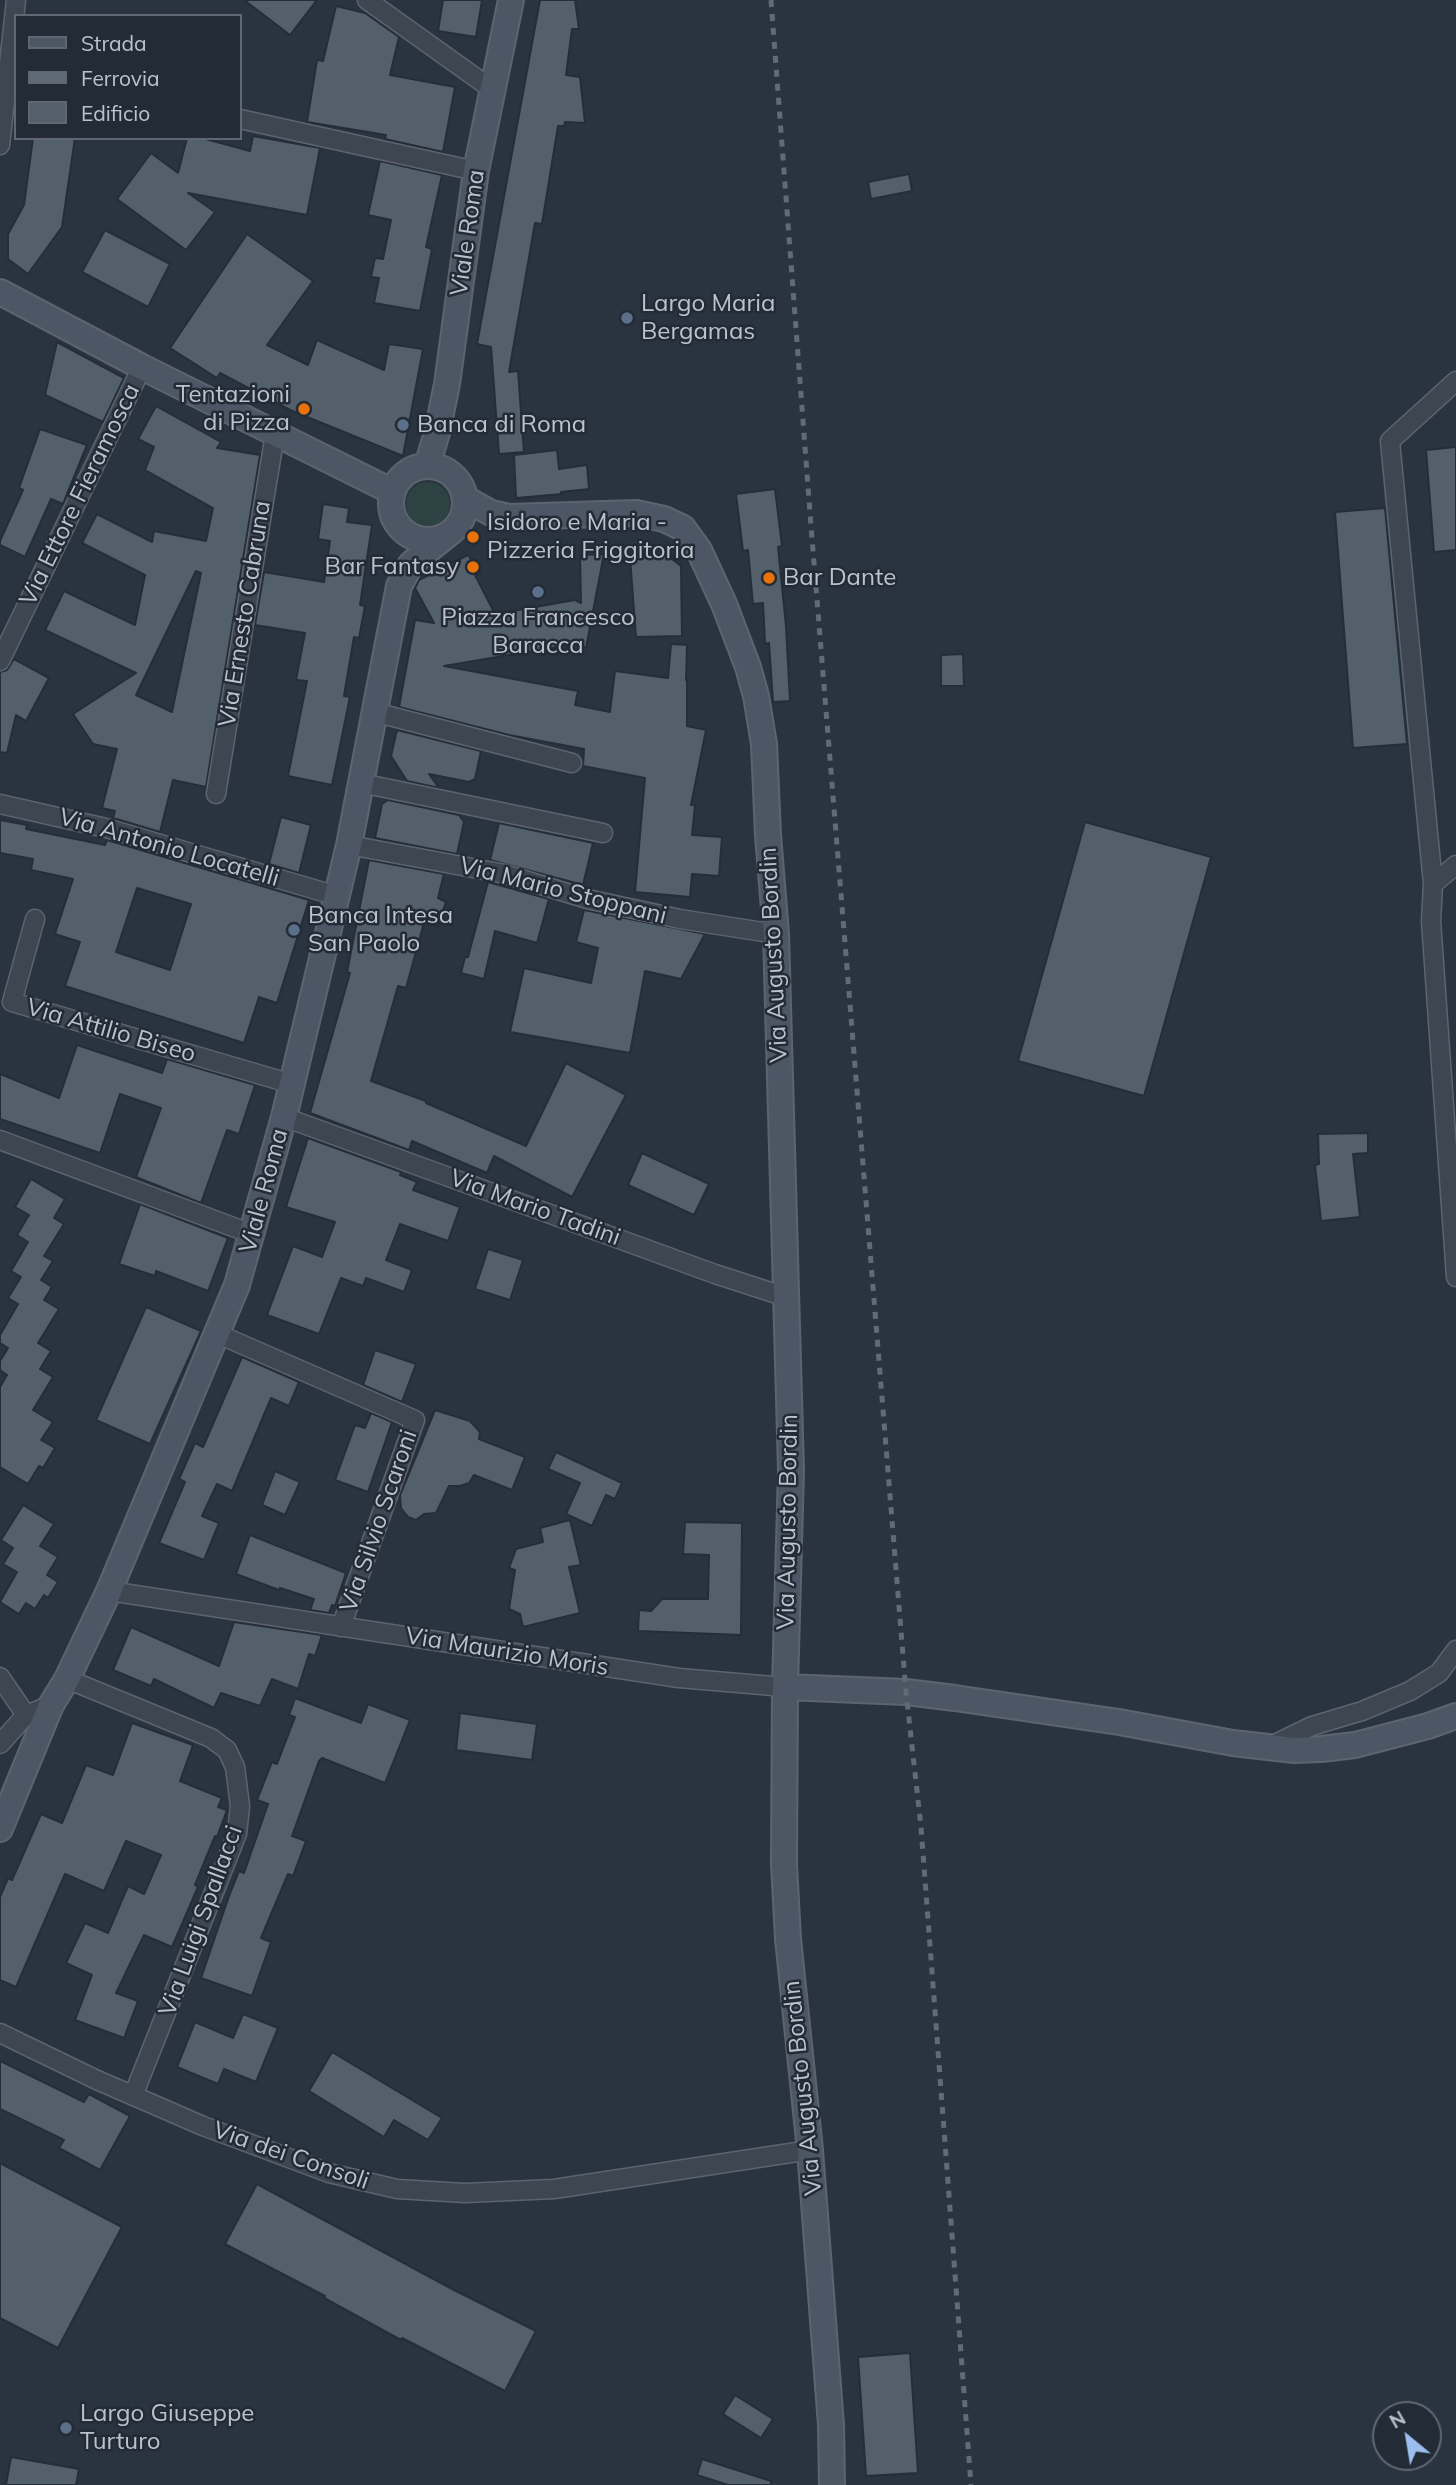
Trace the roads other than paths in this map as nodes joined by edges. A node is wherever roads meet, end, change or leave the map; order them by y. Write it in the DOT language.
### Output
graph roads {
  1 [pos="367,0"];
  2 [pos="511,0"];
  3 [pos="14,31"];
  4 [pos="12,62"];
  5 [pos="493,90"];
  6 [pos="242,120"];
  7 [pos="0,145"];
  8 [pos="476,171"];
  9 [pos="0,292"];
  10 [pos="142,367"];
  11 [pos="1456,381"];
  12 [pos="275,434"];
  13 [pos="427,466"];
  14 [pos="393,492"];
  15 [pos="466,499"];
  16 [pos="498,515"];
  17 [pos="450,534"];
  18 [pos="0,661"];
  19 [pos="374,712"];
  20 [pos="572,763"];
  21 [pos="361,783"];
  22 [pos="216,794"];
  23 [pos="0,804"];
  24 [pos="603,833"];
  25 [pos="349,845"];
  26 [pos="1456,865"];
  27 [pos="1433,884"];
  28 [pos="337,896"];
  29 [pos="35,919"];
  30 [pos="776,934"];
  31 [pos="292,1084"];
  32 [pos="284,1118"];
  33 [pos="0,1140"];
  34 [pos="252,1234"];
  35 [pos="1456,1277"];
  36 [pos="786,1297"];
  37 [pos="218,1335"];
  38 [pos="109,1591"];
  39 [pos="341,1627"];
  40 [pos="1456,1650"];
  41 [pos="0,1677"];
  42 [pos="67,1679"];
  43 [pos="785,1687"];
  44 [pos="51,1705"];
  45 [pos="26,1716"];
  46 [pos="1456,1716"];
  47 [pos="0,1744"];
  48 [pos="1267,1748"];
  49 [pos="0,1829"];
  50 [pos="0,2033"];
  51 [pos="134,2096"];
  52 [pos="810,2150"];
  53 [pos="832,2485"];
  1 -- 5 [label="street"];
  2 -- 5 [label="street, Viale Roma"];
  3 -- 4 [label="street"];
  4 -- 7 [label="street"];
  5 -- 8 [label="street, Viale Roma"];
  6 -- 8 [label="street"];
  8 -- 13 [label="street, Viale Roma"];
  9 -- 10 [label="street"];
  10 -- 12 [label="street"];
  10 -- 18 [label="street, Via Ettore Fieramosca"];
  11 -- 27 [label="street"];
  12 -- 14 [label="street"];
  12 -- 22 [label="street, Via Ernesto Cabruna"];
  13 -- 14 [label="street"];
  13 -- 15 [label="street"];
  14 -- 17 [label="street"];
  15 -- 16 [label="street"];
  15 -- 17 [label="street, Viale Roma"];
  16 -- 17 [label="street"];
  16 -- 30 [label="street, Via Augusto Bordin"];
  17 -- 19 [label="street, Viale Roma"];
  19 -- 20 [label="street"];
  19 -- 21 [label="street, Viale Roma"];
  21 -- 24 [label="street"];
  21 -- 25 [label="street, Viale Roma"];
  23 -- 28 [label="street, Via Antonio Locatelli"];
  25 -- 28 [label="street, Viale Roma"];
  25 -- 30 [label="street, Via Mario Stoppani"];
  26 -- 27 [label="street"];
  27 -- 35 [label="street"];
  28 -- 31 [label="street, Viale Roma"];
  29 -- 31 [label="street, Via Attilio Biseo"];
  30 -- 36 [label="street, Via Augusto Bordin"];
  31 -- 32 [label="street, Viale Roma"];
  32 -- 34 [label="street, Viale Roma"];
  32 -- 36 [label="street, Via Mario Tadini"];
  33 -- 34 [label="street"];
  34 -- 37 [label="street, Viale Roma"];
  36 -- 43 [label="street, Via Augusto Bordin"];
  37 -- 38 [label="street, Viale Roma"];
  37 -- 39 [label="street, Via Silvio Scaroni"];
  38 -- 39 [label="street, Via Maurizio Moris"];
  38 -- 42 [label="street, Viale Roma"];
  39 -- 43 [label="street, Via Maurizio Moris"];
  40 -- 48 [label="street"];
  41 -- 45 [label="street"];
  42 -- 44 [label="street, Viale Roma"];
  42 -- 51 [label="street, Via Luigi Spallacci"];
  43 -- 48 [label="street, Via Maurizio Moris"];
  43 -- 52 [label="street, Via Augusto Bordin"];
  44 -- 45 [label="street"];
  44 -- 49 [label="street, Viale Roma"];
  45 -- 47 [label="street"];
  46 -- 48 [label="street, Via Maurizio Moris"];
  50 -- 51 [label="street, Via dei Consoli"];
  51 -- 52 [label="street, Via dei Consoli"];
  52 -- 53 [label="street, Via Augusto Bordin"];
}
